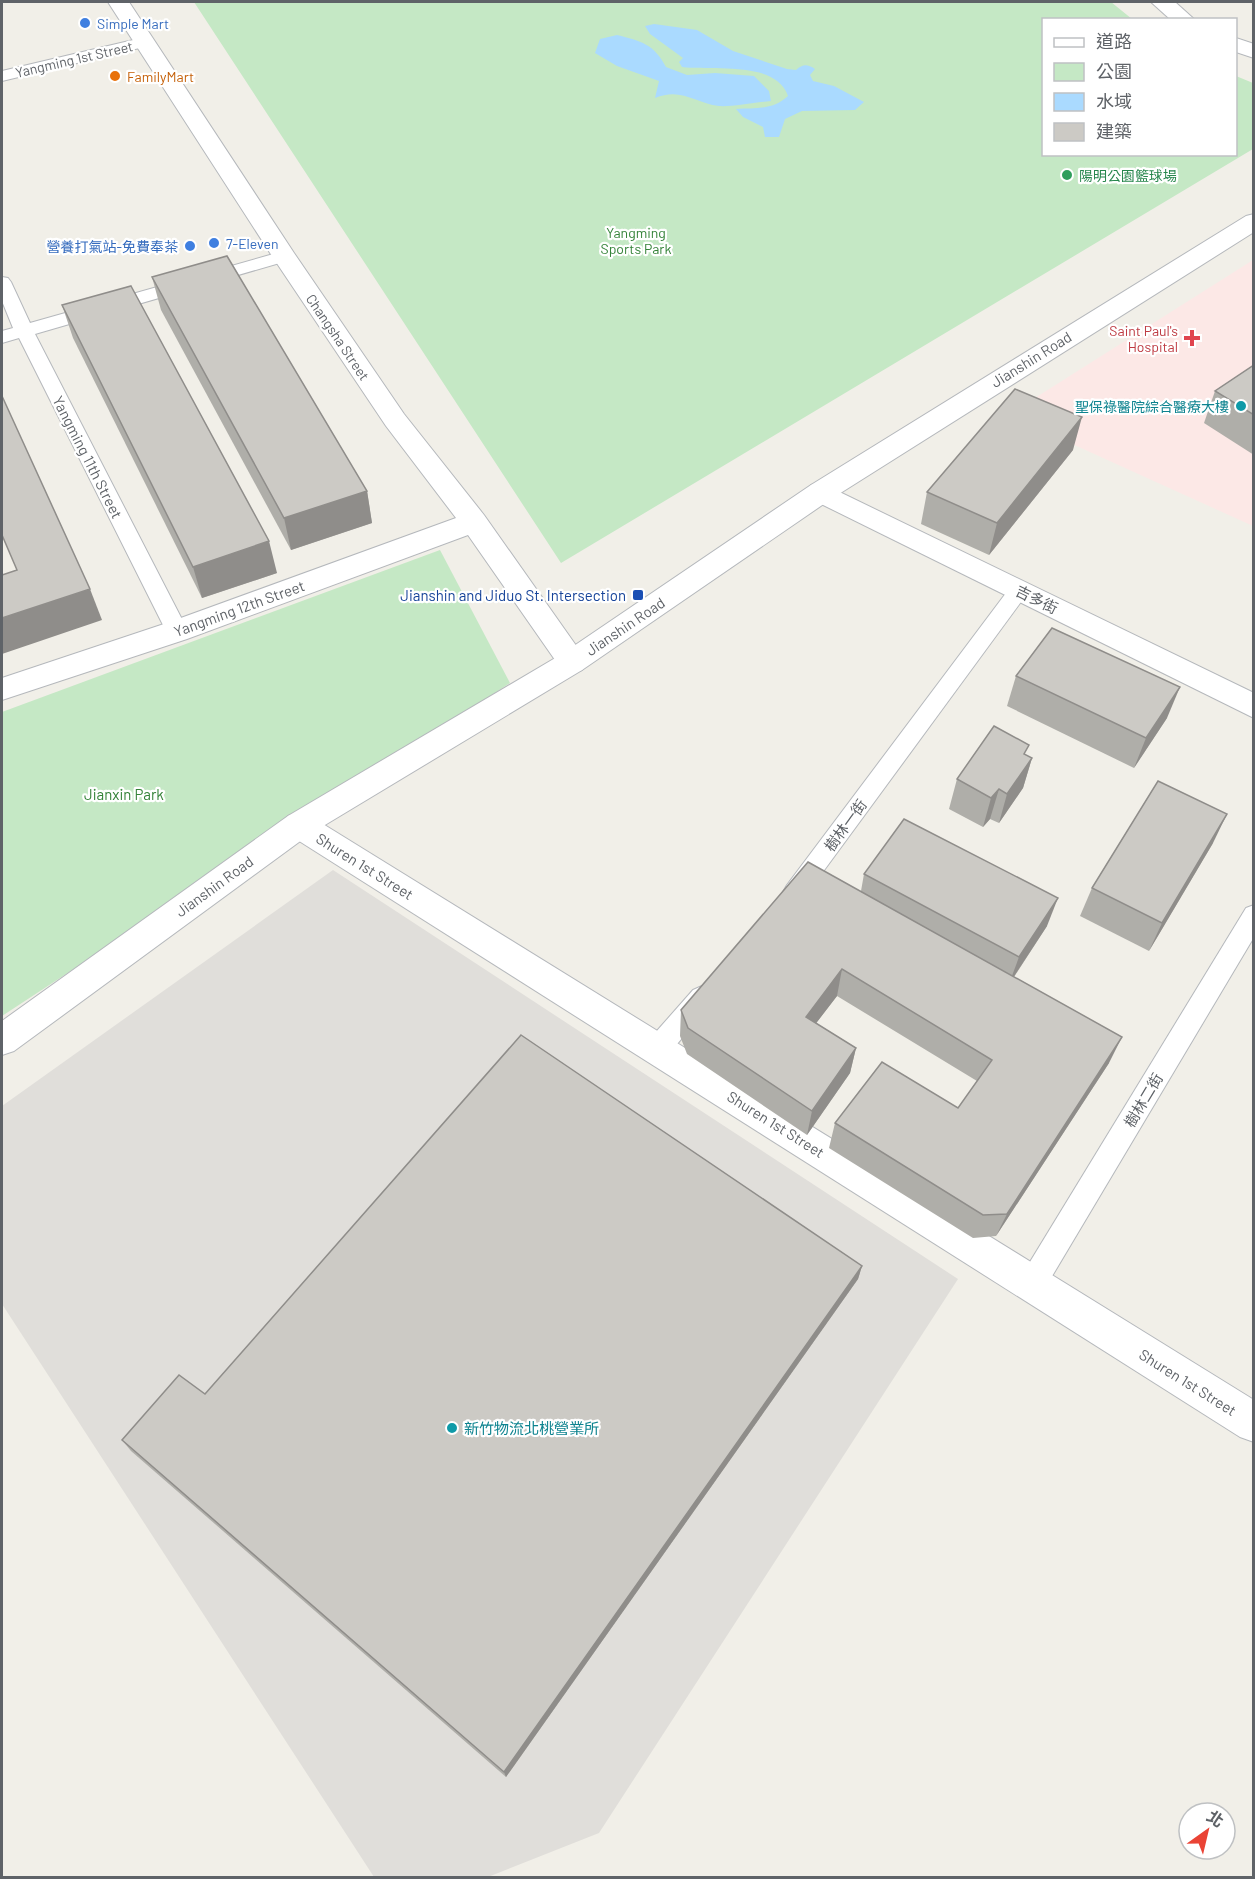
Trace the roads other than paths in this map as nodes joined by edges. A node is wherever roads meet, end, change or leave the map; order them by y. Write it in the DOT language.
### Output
graph roads {
  1 [pos="119,2"];
  2 [pos="1162,2"];
  3 [pos="1182,18"];
  4 [pos="146,42"];
  5 [pos="1237,45"];
  6 [pos="1254,52"];
  7 [pos="2,76"];
  8 [pos="1254,221"];
  9 [pos="284,256"];
  10 [pos="2,282"];
  11 [pos="24,331"];
  12 [pos="2,337"];
  13 [pos="821,492"];
  14 [pos="474,522"];
  15 [pos="1019,590"];
  16 [pos="177,631"];
  17 [pos="572,662"];
  18 [pos="2,689"];
  19 [pos="1254,707"];
  20 [pos="299,825"];
  21 [pos="780,908"];
  22 [pos="1254,915"];
  23 [pos="718,979"];
  24 [pos="2,1040"];
  25 [pos="657,1049"];
  26 [pos="1032,1284"];
  27 [pos="1254,1424"];
  1 -- 4 [label="street, Changsha Street"];
  2 -- 3 [label="street"];
  4 -- 7 [label="lane, Yangming 1st Street"];
  4 -- 9 [label="street, Changsha Street"];
  5 -- 6 [label="street"];
  8 -- 13 [label="street, Jianshin Road"];
  9 -- 11 [label="lane"];
  9 -- 14 [label="street, Changsha Street"];
  10 -- 11 [label="lane, Yangming 11th Street"];
  11 -- 12 [label="lane"];
  11 -- 16 [label="lane, Yangming 11th Street"];
  13 -- 15 [label="street, 吉多街"];
  13 -- 17 [label="street, Jianshin Road"];
  14 -- 16 [label="street, Yangming 12th Street"];
  14 -- 17 [label="street, Changsha Street"];
  15 -- 19 [label="street, 吉多街"];
  15 -- 21 [label="lane, 樹林一街"];
  16 -- 18 [label="street, Yangming 12th Street"];
  17 -- 20 [label="street, Jianshin Road"];
  20 -- 24 [label="street, Jianshin Road"];
  20 -- 25 [label="street, Shuren 1st Street"];
  22 -- 26 [label="lane, 樹林二街"];
  23 -- 25 [label="lane"];
  25 -- 26 [label="street, Shuren 1st Street"];
  26 -- 27 [label="street, Shuren 1st Street"];
}
